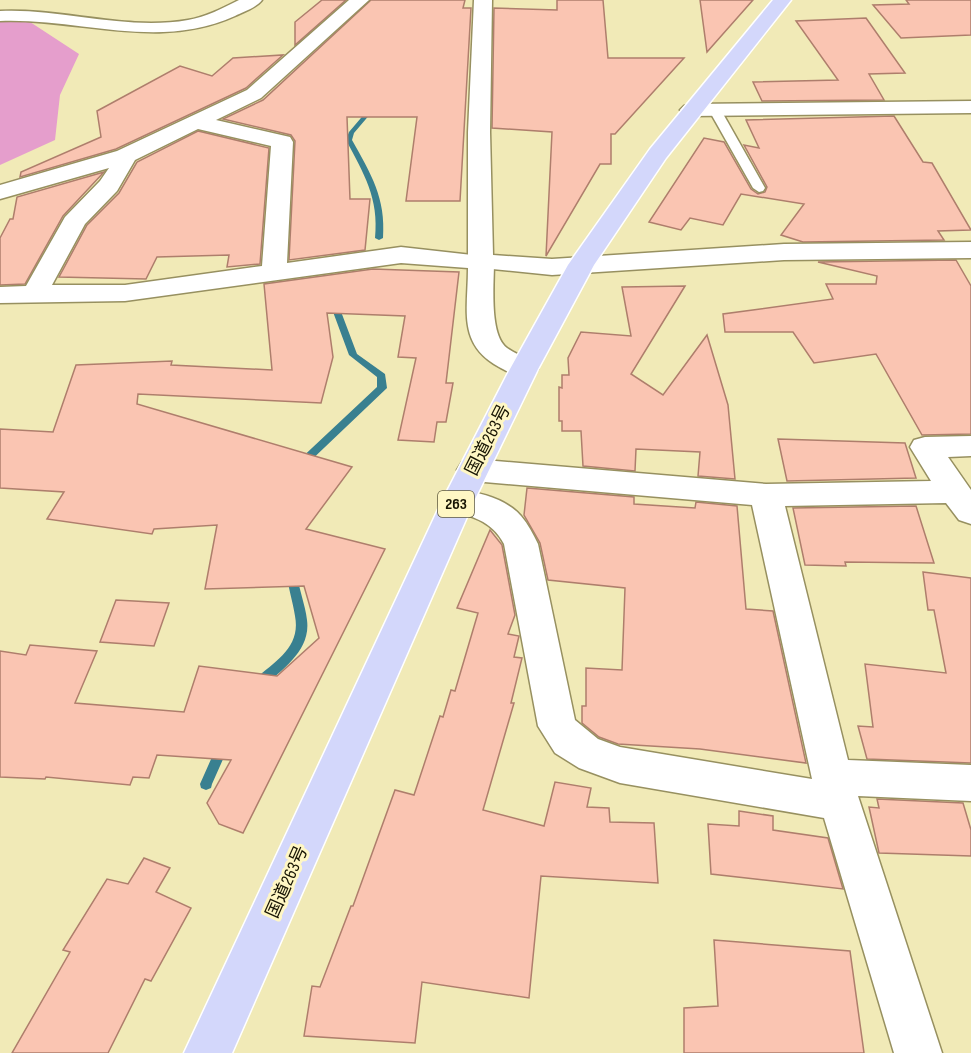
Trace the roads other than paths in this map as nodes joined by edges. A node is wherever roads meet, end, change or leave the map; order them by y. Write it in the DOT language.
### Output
graph roads {
  1 [pos="253,0"];
  2 [pos="360,0"];
  3 [pos="483,0"];
  4 [pos="782,0"];
  5 [pos="0,16"];
  6 [pos="971,107"];
  7 [pos="704,111"];
  8 [pos="196,122"];
  9 [pos="125,156"];
  10 [pos="759,188"];
  11 [pos="0,192"];
  12 [pos="971,250"];
  13 [pos="481,262"];
  14 [pos="581,265"];
  15 [pos="274,273"];
  16 [pos="35,293"];
  17 [pos="0,295"];
  18 [pos="524,369"];
  19 [pos="971,446"];
  20 [pos="466,485"];
  21 [pos="766,495"];
  22 [pos="963,502"];
  23 [pos="971,783"];
  24 [pos="836,790"];
  25 [pos="208,1053"];
  26 [pos="918,1053"];
  1 -- 5 [label="street"];
  2 -- 8 [label="street"];
  3 -- 13 [label="street"];
  4 -- 7 [label="highway, 国道263号 / 263"];
  6 -- 7 [label="street"];
  7 -- 10 [label="lane"];
  7 -- 14 [label="highway, 国道263号 / 263"];
  8 -- 9 [label="street"];
  8 -- 15 [label="street"];
  9 -- 11 [label="street"];
  9 -- 16 [label="street"];
  12 -- 14 [label="street"];
  13 -- 14 [label="street"];
  13 -- 15 [label="street"];
  13 -- 18 [label="street"];
  14 -- 18 [label="highway, 国道263号 / 263"];
  15 -- 16 [label="street"];
  16 -- 17 [label="street"];
  18 -- 20 [label="highway, 国道263号 / 263"];
  19 -- 22 [label="street"];
  20 -- 21 [label="street"];
  20 -- 24 [label="street"];
  20 -- 25 [label="highway, 国道263号 / 263"];
  21 -- 22 [label="street"];
  21 -- 24 [label="street"];
  23 -- 24 [label="street"];
  24 -- 26 [label="street"];
}
